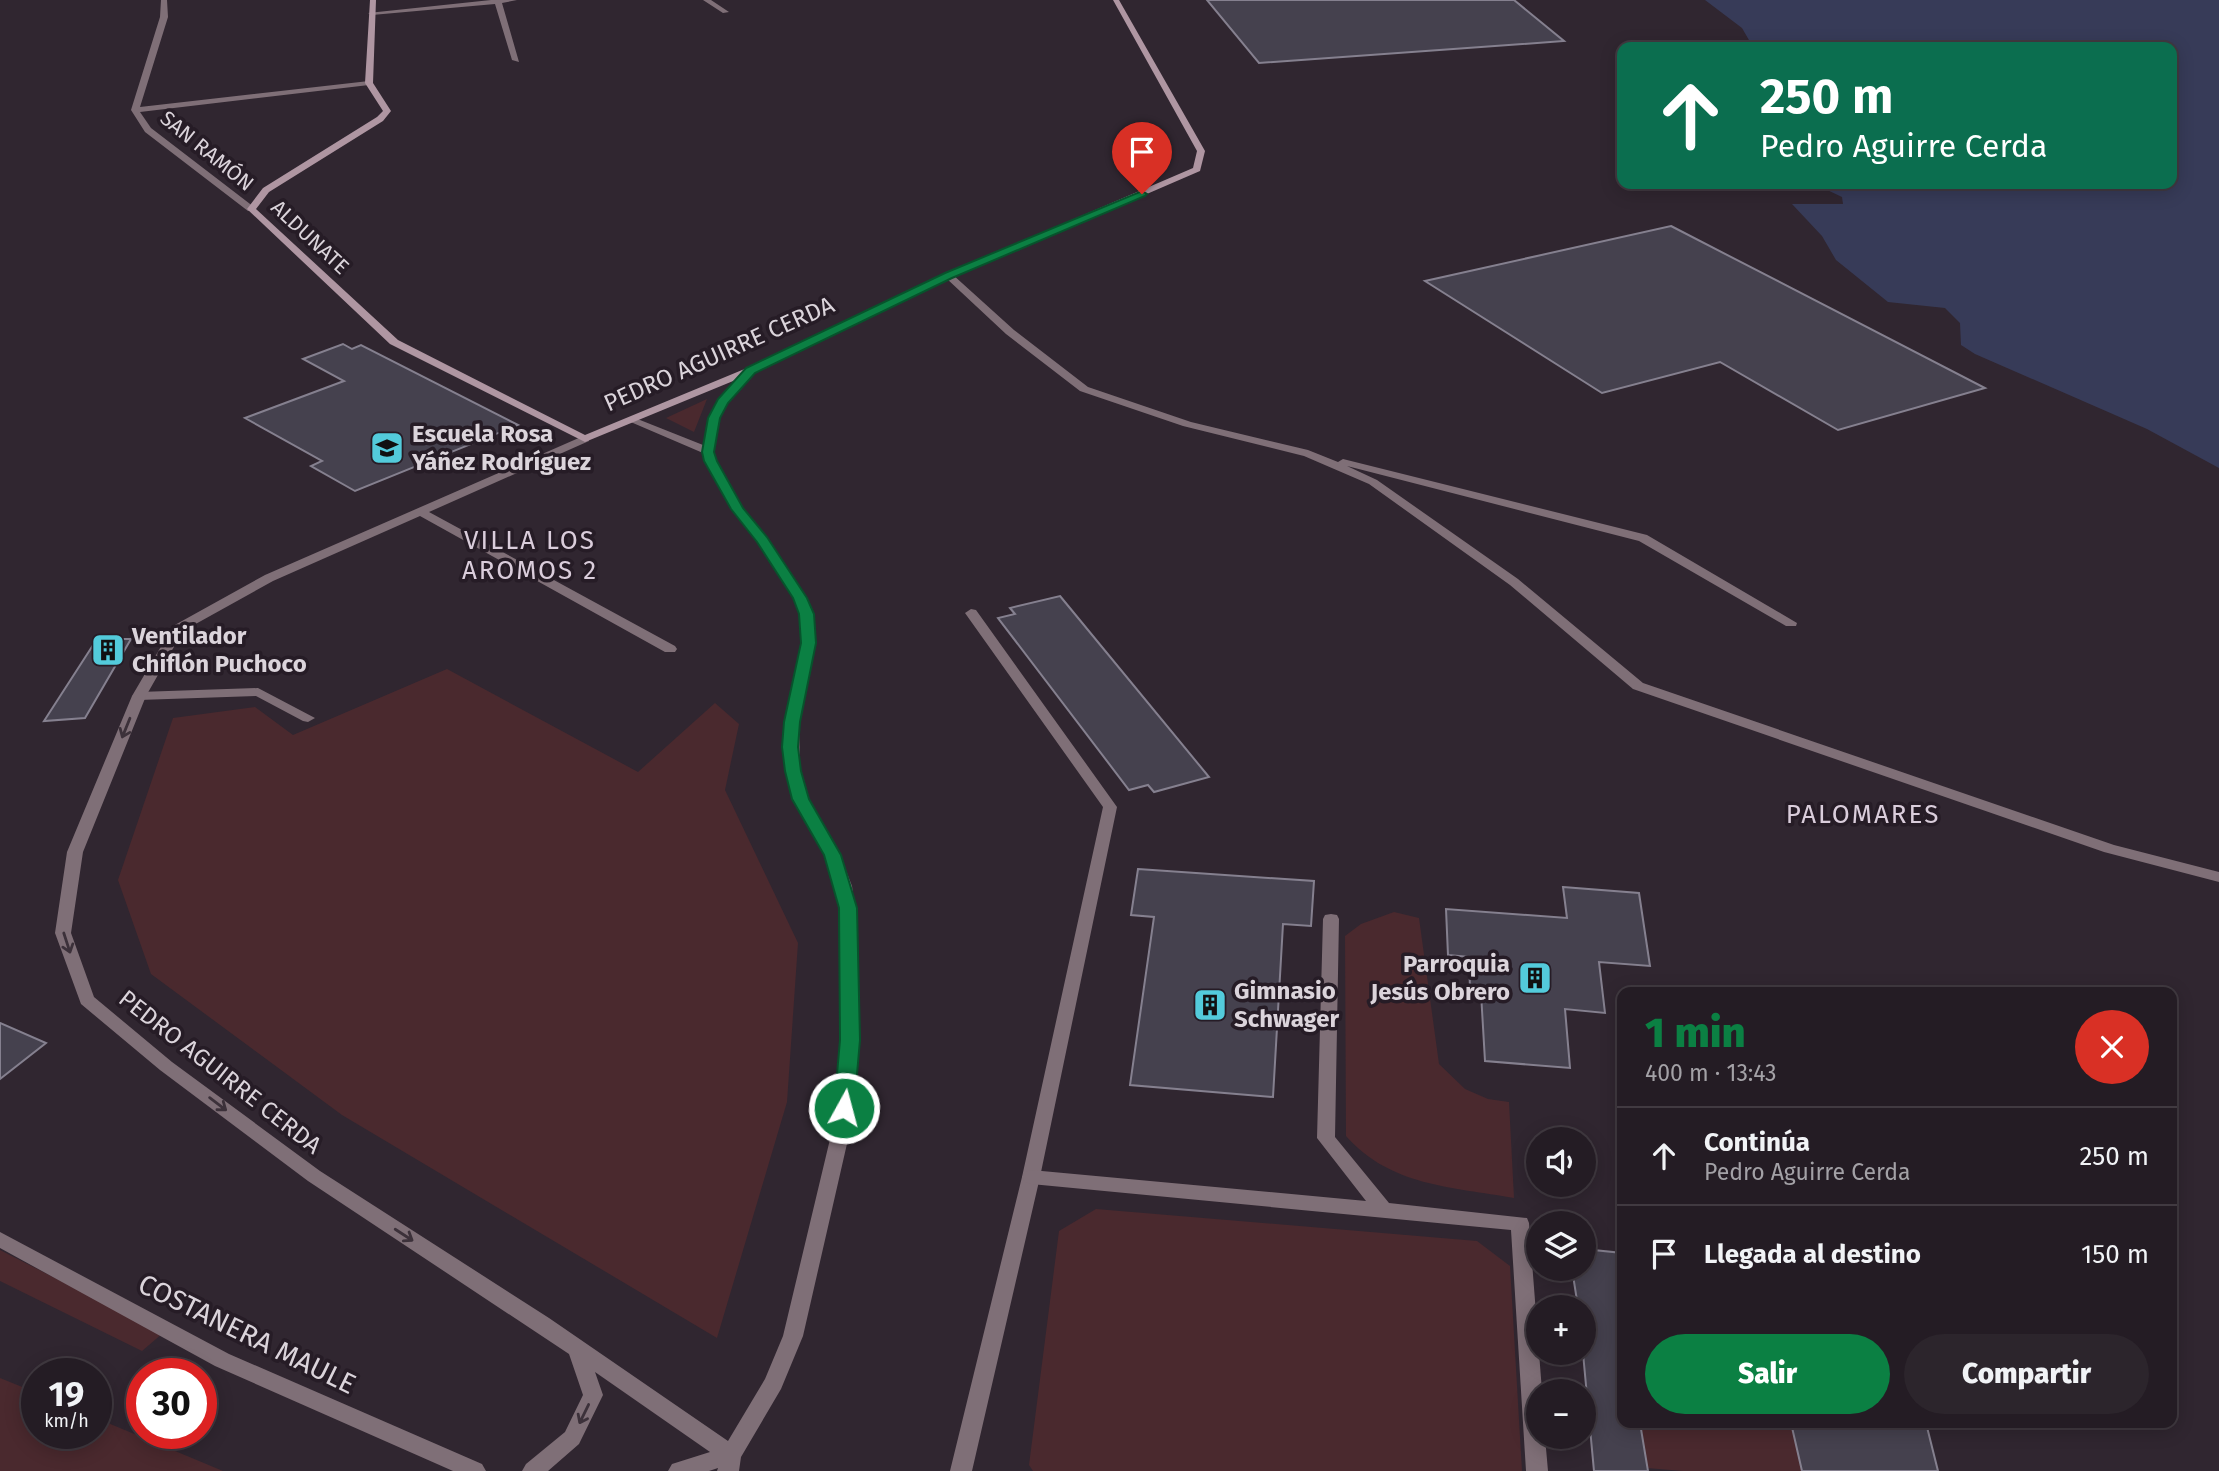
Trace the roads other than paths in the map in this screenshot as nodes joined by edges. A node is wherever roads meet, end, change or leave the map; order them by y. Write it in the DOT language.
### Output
graph roads {
  1 [pos="164,0"];
  2 [pos="373,0"];
  3 [pos="513,0"];
  4 [pos="706,0"];
  5 [pos="1116,0"];
  6 [pos="498,3"];
  7 [pos="725,12"];
  8 [pos="372,13"];
  9 [pos="516,60"];
  10 [pos="369,83"];
  11 [pos="135,110"];
  12 [pos="250,209"];
  13 [pos="948,276"];
  14 [pos="751,370"];
  15 [pos="631,420"];
  16 [pos="585,439"];
  17 [pos="708,452"];
  18 [pos="1304,453"];
  19 [pos="421,512"];
  20 [pos="971,612"];
  21 [pos="1791,623"];
  22 [pos="670,649"];
  23 [pos="139,696"];
  24 [pos="308,718"];
  25 [pos="2219,877"];
  26 [pos="1331,919"];
  27 [pos="1031,1177"];
  28 [pos="1382,1208"];
  29 [pos="0,1239"];
  30 [pos="578,1350"];
  31 [pos="729,1463"];
  32 [pos="475,1471"];
  33 [pos="533,1471"];
  34 [pos="679,1471"];
  35 [pos="961,1471"];
  36 [pos="1537,1471"];
  1 -- 11 [label="street, SAN RAMÓN"];
  2 -- 8 [label="street"];
  3 -- 6 [label="street"];
  4 -- 7 [label="street"];
  5 -- 13 [label="street, PEDRO AGUIRRE CERDA"];
  6 -- 8 [label="street"];
  6 -- 9 [label="street"];
  8 -- 10 [label="street"];
  10 -- 11 [label="street"];
  10 -- 12 [label="street, ALDUNATE"];
  11 -- 12 [label="street, SAN RAMÓN"];
  12 -- 16 [label="street, ALDUNATE"];
  13 -- 14 [label="street, PEDRO AGUIRRE CERDA"];
  13 -- 18 [label="street"];
  14 -- 15 [label="street, PEDRO AGUIRRE CERDA"];
  14 -- 17 [label="street"];
  15 -- 16 [label="street, PEDRO AGUIRRE CERDA"];
  15 -- 17 [label="street"];
  16 -- 19 [label="street, PEDRO AGUIRRE CERDA"];
  17 -- 31 [label="street"];
  18 -- 21 [label="street"];
  18 -- 25 [label="street"];
  19 -- 22 [label="street"];
  19 -- 23 [label="street, PEDRO AGUIRRE CERDA"];
  20 -- 27 [label="street"];
  23 -- 24 [label="street"];
  23 -- 30 [label="street, PEDRO AGUIRRE CERDA, one-way"];
  26 -- 28 [label="street"];
  27 -- 28 [label="street"];
  27 -- 35 [label="street"];
  28 -- 36 [label="street"];
  29 -- 32 [label="street, COSTANERA MAULE"];
  30 -- 31 [label="street, PEDRO AGUIRRE CERDA"];
  30 -- 33 [label="street, one-way"];
  31 -- 34 [label="street"];
}
